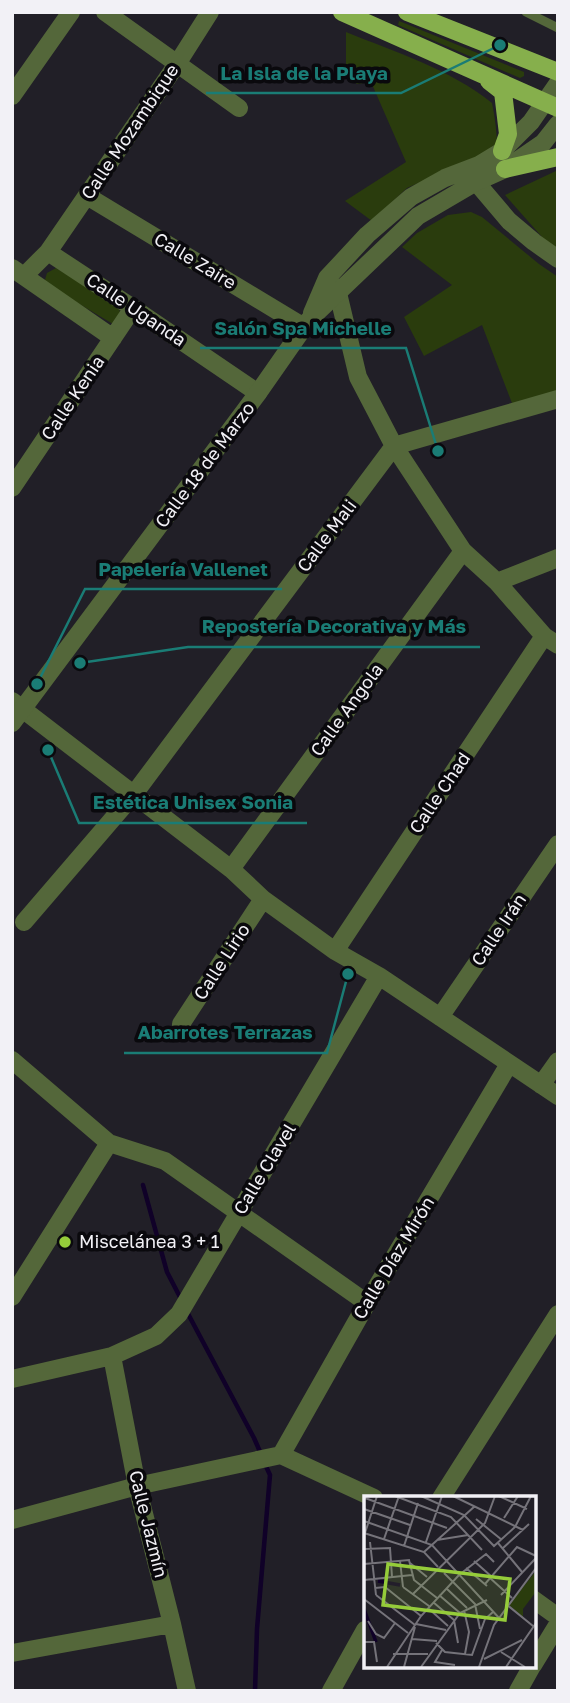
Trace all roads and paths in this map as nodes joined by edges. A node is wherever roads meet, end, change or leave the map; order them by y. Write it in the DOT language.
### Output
graph roads {
  1 [pos="71,12"];
  2 [pos="105,12"];
  3 [pos="210,12"];
  4 [pos="407,12"];
  5 [pos="526,12"];
  6 [pos="344,13"];
  7 [pos="558,28"];
  8 [pos="177,64"];
  9 [pos="558,72"];
  10 [pos="481,75"];
  11 [pos="558,83"];
  12 [pos="12,96"];
  13 [pos="552,105"];
  14 [pos="239,108"];
  15 [pos="558,124"];
  16 [pos="558,157"];
  17 [pos="503,160"];
  18 [pos="476,182"];
  19 [pos="87,196"];
  20 [pos="48,252"];
  21 [pos="558,258"];
  22 [pos="19,271"];
  23 [pos="332,286"];
  24 [pos="133,307"];
  25 [pos="306,323"];
  26 [pos="113,338"];
  27 [pos="258,393"];
  28 [pos="558,399"];
  29 [pos="394,446"];
  30 [pos="12,488"];
  31 [pos="463,551"];
  32 [pos="558,558"];
  33 [pos="497,582"];
  34 [pos="551,640"];
  35 [pos="16,711"];
  36 [pos="134,794"];
  37 [pos="558,844"];
  38 [pos="231,869"];
  39 [pos="263,899"];
  40 [pos="24,922"];
  41 [pos="335,951"];
  42 [pos="379,976"];
  43 [pos="440,1017"];
  44 [pos="181,1024"];
  45 [pos="12,1060"];
  46 [pos="558,1061"];
  47 [pos="509,1064"];
  48 [pos="541,1085"];
  49 [pos="558,1096"];
  50 [pos="109,1143"];
  51 [pos="239,1213"];
  52 [pos="15,1287"];
  53 [pos="367,1303"];
  54 [pos="558,1314"];
  55 [pos="112,1356"];
  56 [pos="12,1380"];
  57 [pos="281,1455"];
  58 [pos="137,1486"];
  59 [pos="370,1496"];
  60 [pos="442,1496"];
  61 [pos="12,1520"];
  62 [pos="535,1600"];
  63 [pos="558,1617"];
  64 [pos="172,1624"];
  65 [pos="558,1624"];
  66 [pos="364,1632"];
  67 [pos="12,1653"];
  68 [pos="535,1662"];
  69 [pos="531,1668"];
  70 [pos="187,1691"];
  71 [pos="331,1691"];
  72 [pos="518,1691"];
  1 -- 12 [label="street"];
  2 -- 8 [label="street"];
  3 -- 8 [label="street, Calle Mozambique"];
  4 -- 9 [label="main road"];
  5 -- 7 [label="lane"];
  6 -- 10 [label="main road"];
  8 -- 14 [label="street"];
  8 -- 19 [label="street, Calle Mozambique"];
  10 -- 13 [label="main road"];
  10 -- 17 [label="main road"];
  11 -- 13 [label="street, Calle 18 de Marzo"];
  13 -- 17 [label="street, Calle 18 de Marzo"];
  15 -- 17 [label="street, Calle 18 de Marzo"];
  16 -- 17 [label="main road"];
  17 -- 18 [label="street, Calle 18 de Marzo"];
  17 -- 23 [label="street, Calle 18 de Marzo"];
  18 -- 21 [label="street"];
  18 -- 23 [label="street, Calle 18 de Marzo"];
  19 -- 20 [label="street, Calle Mozambique"];
  19 -- 25 [label="street, Calle Zaire"];
  20 -- 22 [label="street, Calle Mozambique"];
  20 -- 24 [label="street, Calle Uganda"];
  22 -- 26 [label="street"];
  23 -- 25 [label="street, Calle 18 de Marzo"];
  23 -- 29 [label="street"];
  24 -- 26 [label="street, Calle Kenia"];
  24 -- 27 [label="street, Calle Uganda"];
  25 -- 27 [label="street, Calle 18 de Marzo"];
  26 -- 30 [label="street, Calle Kenia"];
  27 -- 35 [label="street, Calle 18 de Marzo"];
  28 -- 29 [label="street"];
  29 -- 31 [label="street"];
  29 -- 36 [label="street, Calle Mali"];
  31 -- 33 [label="street"];
  31 -- 38 [label="street, Calle Angola"];
  32 -- 33 [label="street"];
  33 -- 34 [label="street"];
  34 -- 41 [label="street, Calle Chad"];
  35 -- 36 [label="street"];
  36 -- 38 [label="street"];
  36 -- 40 [label="street"];
  37 -- 43 [label="street, Calle Irán"];
  38 -- 39 [label="street"];
  39 -- 41 [label="street"];
  39 -- 44 [label="street, Calle Lirio"];
  41 -- 42 [label="street"];
  42 -- 43 [label="street"];
  42 -- 51 [label="street, Calle Clavel"];
  43 -- 47 [label="street"];
  45 -- 50 [label="street"];
  46 -- 48 [label="street"];
  47 -- 48 [label="street"];
  47 -- 53 [label="street, Calle Díaz Mirón"];
  48 -- 49 [label="street"];
  50 -- 51 [label="street"];
  50 -- 52 [label="street"];
  51 -- 53 [label="street"];
  51 -- 55 [label="street, Calle Clavel"];
  53 -- 57 [label="street, Calle Díaz Mirón"];
  54 -- 60 [label="street"];
  55 -- 56 [label="street, Calle Clavel"];
  55 -- 58 [label="street, Calle Jazmín"];
  57 -- 58 [label="street"];
  57 -- 59 [label="street"];
  58 -- 61 [label="street"];
  58 -- 64 [label="street, Calle Jazmín"];
  62 -- 63 [label="street"];
  64 -- 67 [label="street"];
  64 -- 70 [label="street, Calle Jazmín"];
  65 -- 68 [label="street"];
  66 -- 71 [label="street"];
  69 -- 72 [label="street"];
}
